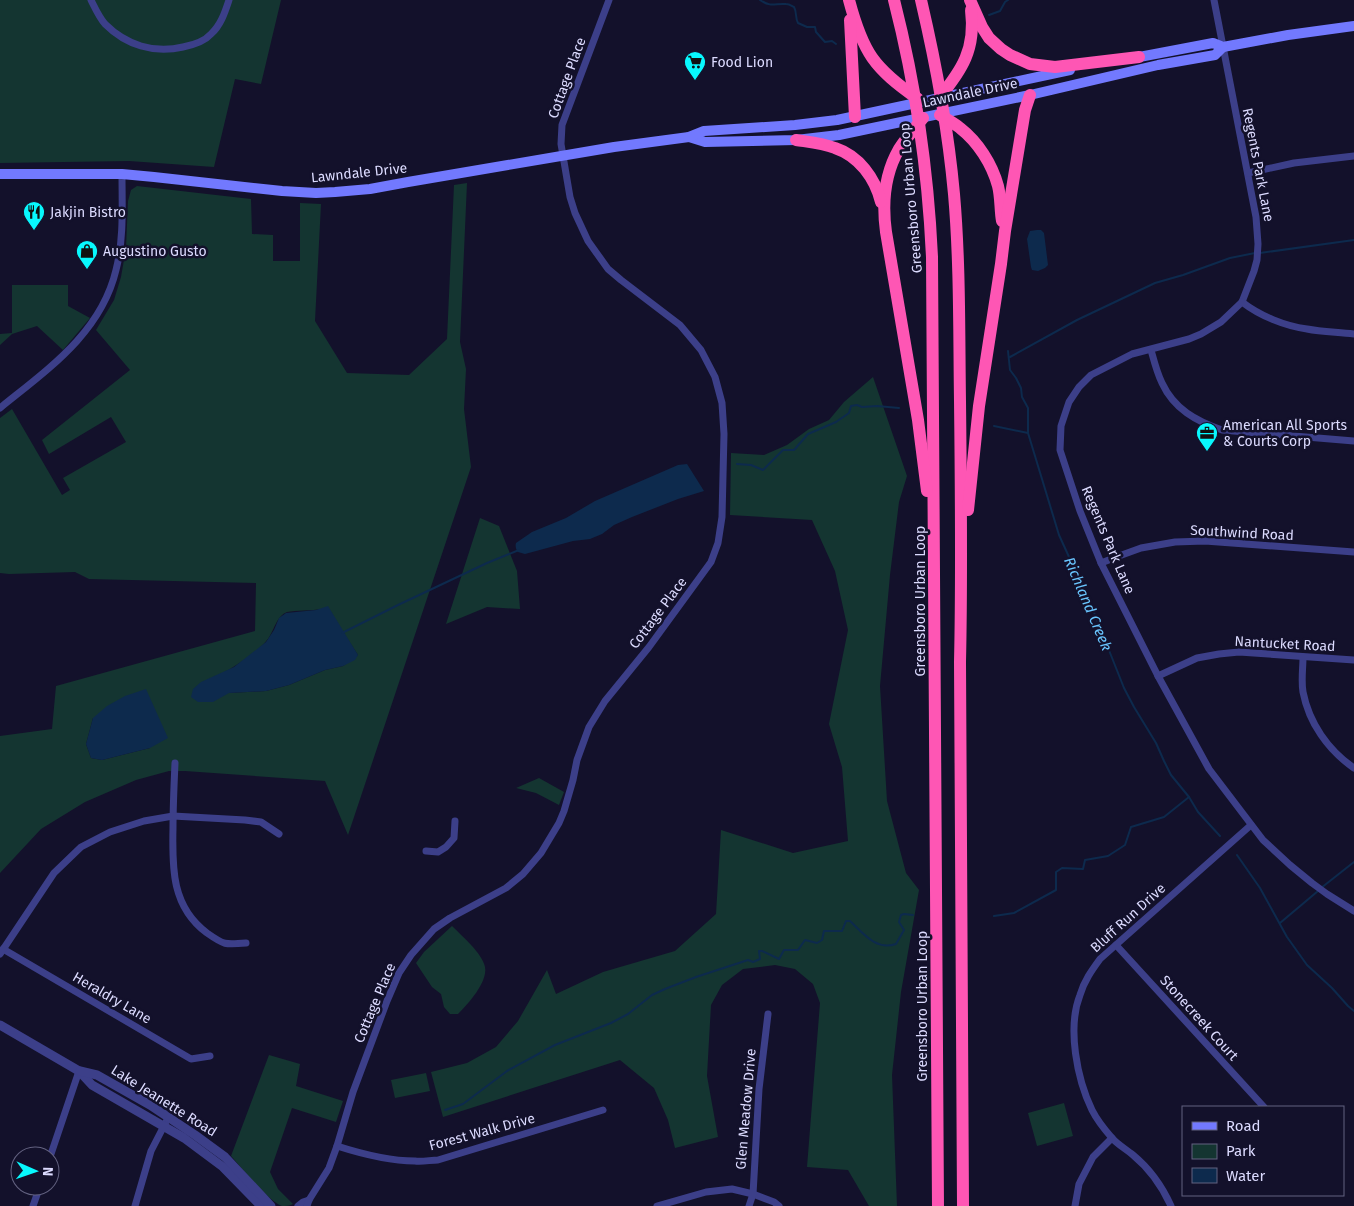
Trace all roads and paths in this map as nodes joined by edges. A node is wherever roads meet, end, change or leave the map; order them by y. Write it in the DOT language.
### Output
graph roads {
  1 [pos="91,0"];
  2 [pos="229,0"];
  3 [pos="609,0"];
  4 [pos="849,0"];
  5 [pos="894,0"];
  6 [pos="920,0"];
  7 [pos="969,0"];
  8 [pos="1214,0"];
  9 [pos="1354,26"];
  10 [pos="1223,47"];
  11 [pos="1139,57"];
  12 [pos="1030,94"];
  13 [pos="939,98"];
  14 [pos="929,111"];
  15 [pos="855,117"];
  16 [pos="689,137"];
  17 [pos="796,140"];
  18 [pos="563,155"];
  19 [pos="1354,156"];
  20 [pos="1248,173"];
  21 [pos="0,174"];
  22 [pos="122,174"];
  23 [pos="884,213"];
  24 [pos="1005,231"];
  25 [pos="1242,302"];
  26 [pos="1354,334"];
  27 [pos="1151,350"];
  28 [pos="0,408"];
  29 [pos="1354,441"];
  30 [pos="1354,552"];
  31 [pos="934,556"];
  32 [pos="1101,564"];
  33 [pos="962,582"];
  34 [pos="1303,657"];
  35 [pos="1354,660"];
  36 [pos="1158,676"];
  37 [pos="175,763"];
  38 [pos="1354,768"];
  39 [pos="173,816"];
  40 [pos="455,821"];
  41 [pos="1251,825"];
  42 [pos="280,834"];
  43 [pos="426,851"];
  44 [pos="1354,910"];
  45 [pos="246,943"];
  46 [pos="1116,945"];
  47 [pos="2,952"];
  48 [pos="768,1014"];
  49 [pos="0,1024"];
  50 [pos="210,1056"];
  51 [pos="79,1071"];
  52 [pos="1263,1106"];
  53 [pos="603,1110"];
  54 [pos="166,1122"];
  55 [pos="1112,1138"];
  56 [pos="54,1146"];
  57 [pos="337,1146"];
  58 [pos="752,1194"];
  59 [pos="308,1203"];
  60 [pos="135,1206"];
  61 [pos="261,1206"];
  62 [pos="271,1206"];
  63 [pos="298,1206"];
  64 [pos="657,1206"];
  65 [pos="749,1206"];
  66 [pos="779,1206"];
  67 [pos="938,1206"];
  68 [pos="963,1206"];
  69 [pos="1075,1206"];
  70 [pos="1171,1206"];
  1 -- 2 [label="street"];
  3 -- 18 [label="street, Cottage Place"];
  4 -- 14 [label="highway"];
  4 -- 15 [label="highway"];
  5 -- 31 [label="highway, Greensboro Urban Loop"];
  6 -- 33 [label="highway"];
  7 -- 11 [label="highway"];
  7 -- 13 [label="highway"];
  8 -- 10 [label="street, Regents Park Lane"];
  9 -- 10 [label="main road, Lawndale Drive"];
  10 -- 11 [label="main road, Lawndale Drive"];
  10 -- 12 [label="main road, Lawndale Drive"];
  10 -- 20 [label="street, Regents Park Lane"];
  11 -- 13 [label="main road, Lawndale Drive"];
  12 -- 14 [label="main road, Lawndale Drive"];
  12 -- 24 [label="highway"];
  13 -- 14 [label="main road, Lawndale Drive"];
  14 -- 15 [label="main road, Lawndale Drive"];
  14 -- 17 [label="main road, Lawndale Drive"];
  14 -- 23 [label="highway"];
  14 -- 24 [label="highway"];
  15 -- 16 [label="main road, Lawndale Drive"];
  16 -- 17 [label="main road, Lawndale Drive"];
  16 -- 18 [label="main road, Lawndale Drive"];
  17 -- 23 [label="highway"];
  18 -- 22 [label="main road, Lawndale Drive"];
  18 -- 57 [label="street, Cottage Place"];
  19 -- 20 [label="street"];
  20 -- 25 [label="street, Regents Park Lane"];
  21 -- 22 [label="main road, Lawndale Drive"];
  22 -- 28 [label="street"];
  23 -- 31 [label="highway"];
  24 -- 33 [label="highway"];
  25 -- 26 [label="street"];
  25 -- 27 [label="street, Regents Park Lane"];
  27 -- 29 [label="street"];
  27 -- 32 [label="street, Regents Park Lane"];
  30 -- 32 [label="street, Southwind Road"];
  31 -- 67 [label="highway, Greensboro Urban Loop"];
  32 -- 36 [label="street, Regents Park Lane"];
  33 -- 68 [label="highway"];
  34 -- 35 [label="street, Nantucket Road"];
  34 -- 36 [label="street, Nantucket Road"];
  34 -- 38 [label="street"];
  36 -- 41 [label="street, Regents Park Lane"];
  37 -- 39 [label="street"];
  39 -- 42 [label="street"];
  39 -- 45 [label="street"];
  39 -- 47 [label="street"];
  40 -- 43 [label="street"];
  41 -- 44 [label="street, Regents Park Lane"];
  41 -- 46 [label="street, Bluff Run Drive"];
  46 -- 52 [label="street, Stonecreek Court"];
  46 -- 55 [label="street, Bluff Run Drive"];
  47 -- 50 [label="street, Heraldry Lane"];
  48 -- 58 [label="street, Glen Meadow Drive"];
  49 -- 51 [label="street, Lake Jeanette Road"];
  51 -- 54 [label="street, Lake Jeanette Road"];
  51 -- 56 [label="street"];
  53 -- 57 [label="street, Forest Walk Drive"];
  54 -- 60 [label="street"];
  54 -- 61 [label="street, Lake Jeanette Road"];
  54 -- 62 [label="street, Lake Jeanette Road"];
  55 -- 69 [label="street"];
  55 -- 70 [label="street, Bluff Run Drive"];
  57 -- 59 [label="street, Cottage Place"];
  58 -- 64 [label="street"];
  58 -- 65 [label="street, Glen Meadow Drive"];
  58 -- 66 [label="street"];
  59 -- 63 [label="street, Cottage Place"];
}
